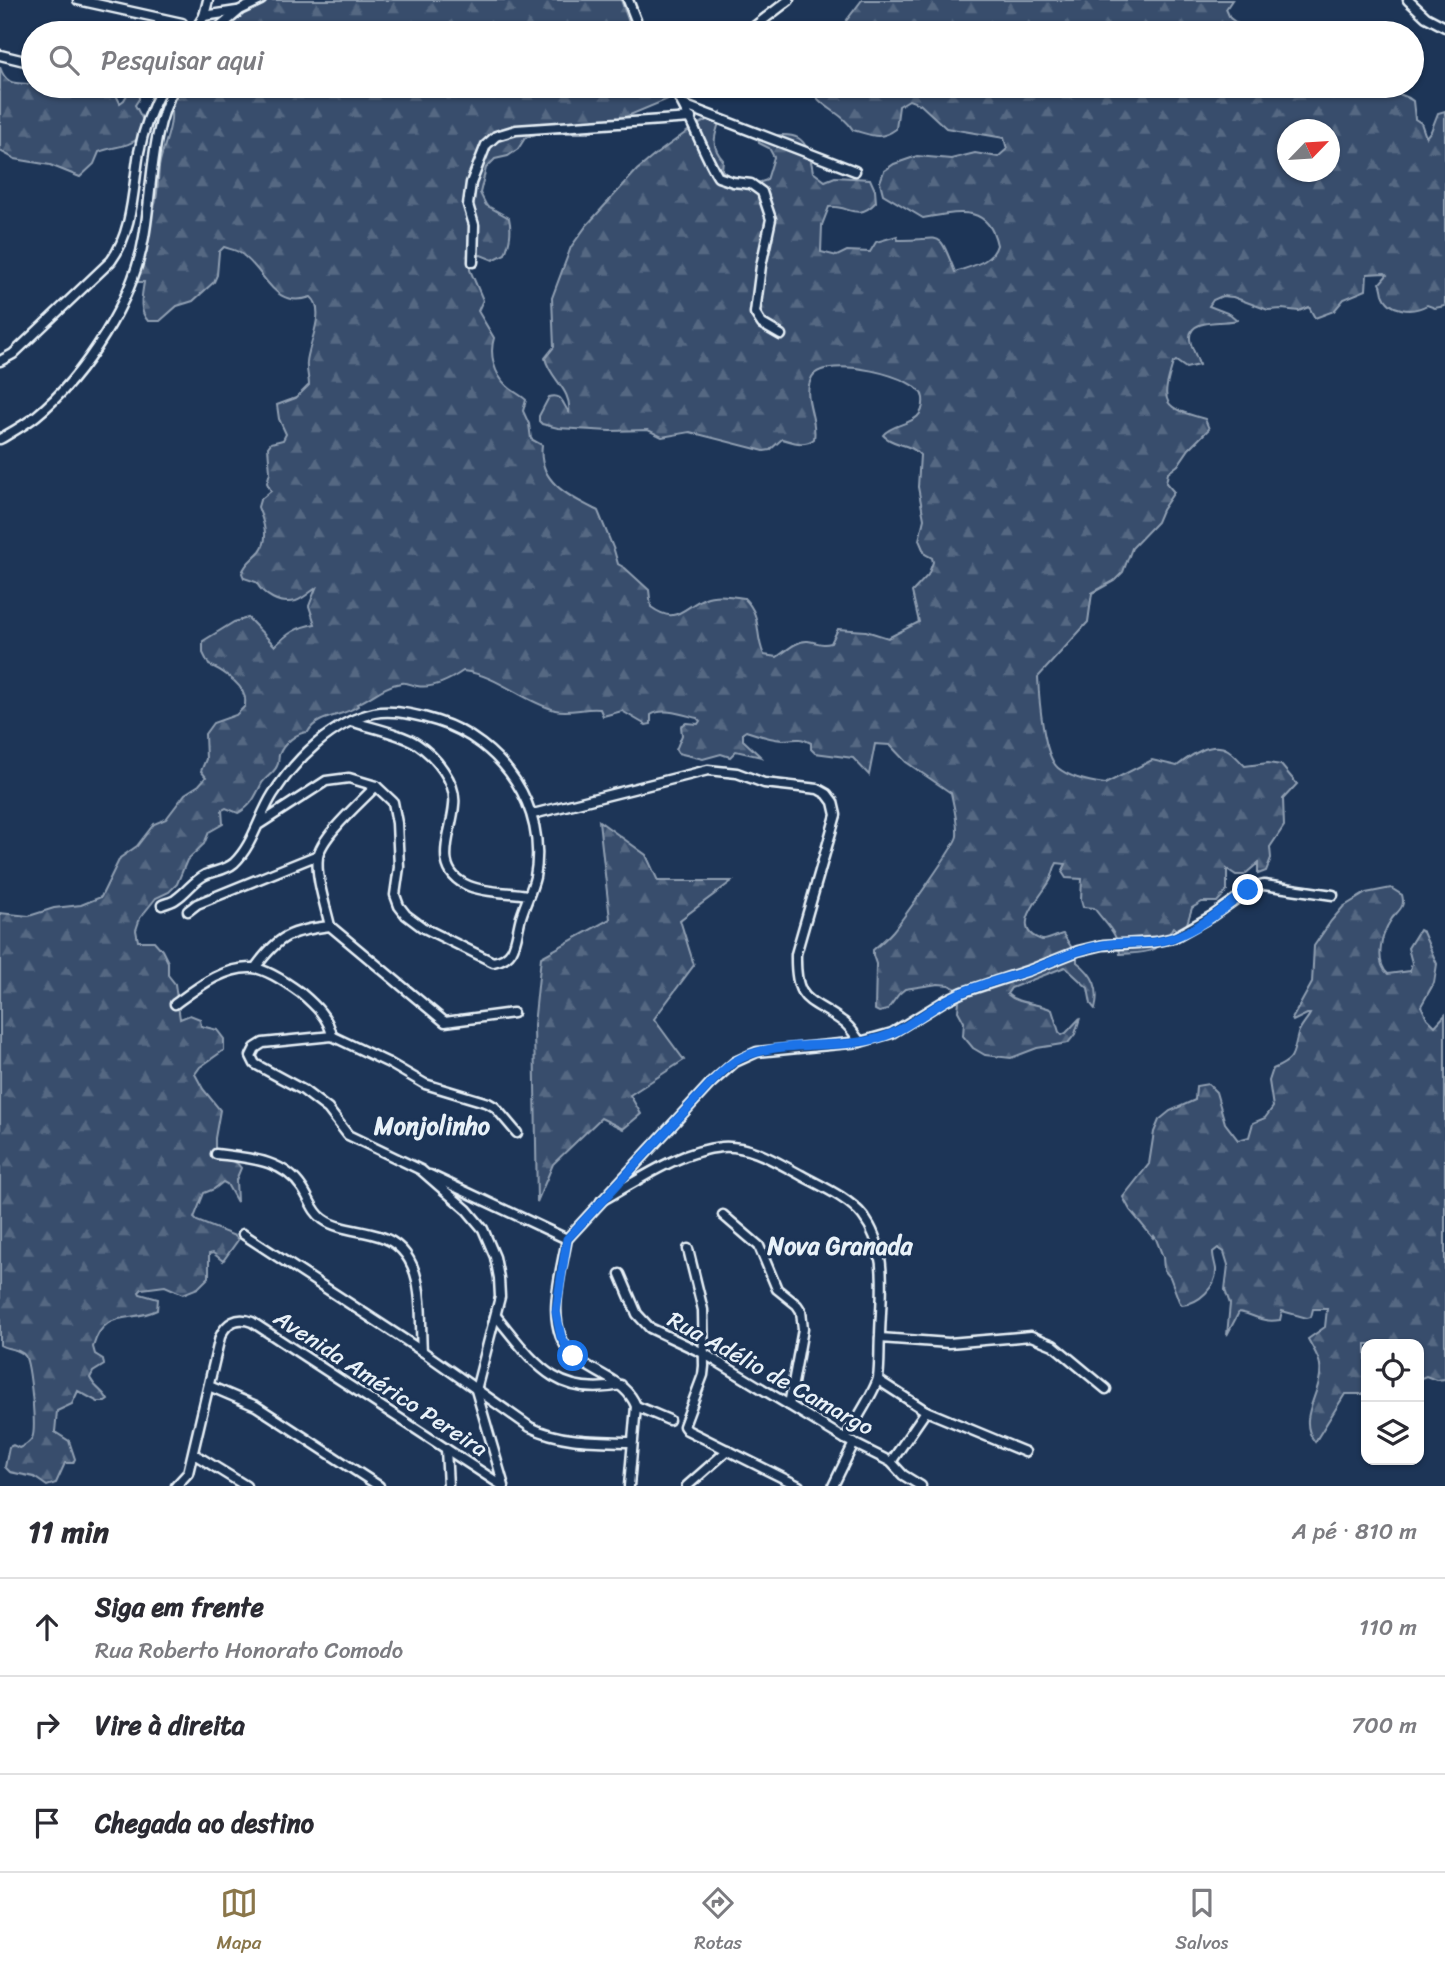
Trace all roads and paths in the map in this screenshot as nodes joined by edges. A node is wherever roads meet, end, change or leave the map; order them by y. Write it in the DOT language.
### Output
graph roads {
  1 [pos="78,0"];
  2 [pos="208,0"];
  3 [pos="261,0"];
  4 [pos="628,0"];
  5 [pos="789,0"];
  6 [pos="1408,0"];
  7 [pos="240,10"];
  8 [pos="204,16"];
  9 [pos="158,18"];
  10 [pos="159,21"];
  11 [pos="172,21"];
  12 [pos="201,21"];
  13 [pos="227,21"];
  14 [pos="636,21"];
  15 [pos="762,21"];
  16 [pos="1445,27"];
  17 [pos="0,55"];
  18 [pos="21,59"];
  19 [pos="159,98"];
  20 [pos="170,98"];
  21 [pos="680,98"];
  22 [pos="686,106"];
  23 [pos="691,118"];
  24 [pos="855,171"];
  25 [pos="473,262"];
  26 [pos="781,335"];
  27 [pos="0,361"];
  28 [pos="0,439"];
  29 [pos="351,721"];
  30 [pos="376,786"];
  31 [pos="533,814"];
  32 [pos="258,825"];
  33 [pos="318,855"];
  34 [pos="527,895"];
  35 [pos="1333,895"];
  36 [pos="162,905"];
  37 [pos="188,911"];
  38 [pos="330,926"];
  39 [pos="255,968"];
  40 [pos="176,1004"];
  41 [pos="513,1013"];
  42 [pos="332,1036"];
  43 [pos="860,1042"];
  44 [pos="517,1133"];
  45 [pos="216,1154"];
  46 [pos="421,1170"];
  47 [pos="601,1201"];
  48 [pos="723,1215"];
  49 [pos="243,1234"];
  50 [pos="567,1239"];
  51 [pos="688,1249"];
  52 [pos="620,1274"];
  53 [pos="496,1316"];
  54 [pos="880,1338"];
  55 [pos="422,1352"];
  56 [pos="703,1353"];
  57 [pos="878,1380"];
  58 [pos="621,1385"];
  59 [pos="209,1386"];
  60 [pos="1106,1389"];
  61 [pos="476,1390"];
  62 [pos="789,1405"];
  63 [pos="636,1406"];
  64 [pos="926,1411"];
  65 [pos="669,1420"];
  66 [pos="845,1438"];
  67 [pos="632,1442"];
  68 [pos="855,1443"];
  69 [pos="446,1449"];
  70 [pos="728,1450"];
  71 [pos="1025,1452"];
  72 [pos="194,1454"];
  73 [pos="891,1462"];
  74 [pos="176,1486"];
  75 [pos="246,1486"];
  76 [pos="379,1486"];
  77 [pos="448,1486"];
  78 [pos="503,1486"];
  79 [pos="629,1486"];
  80 [pos="687,1486"];
  81 [pos="799,1486"];
  82 [pos="833,1486"];
  83 [pos="921,1486"];
  1 -- 9 [label="street"];
  2 -- 8 [label="street"];
  3 -- 7 [label="street"];
  4 -- 14 [label="street"];
  5 -- 15 [label="street"];
  6 -- 16 [label="street"];
  7 -- 8 [label="street"];
  7 -- 13 [label="street"];
  8 -- 12 [label="street"];
  9 -- 10 [label="street"];
  9 -- 11 [label="street"];
  17 -- 18 [label="street"];
  19 -- 27 [label="street"];
  20 -- 28 [label="street"];
  21 -- 22 [label="street"];
  22 -- 23 [label="street"];
  22 -- 24 [label="street"];
  23 -- 25 [label="street"];
  23 -- 26 [label="street"];
  29 -- 31 [label="street"];
  29 -- 32 [label="street"];
  29 -- 34 [label="street"];
  30 -- 32 [label="street"];
  30 -- 33 [label="street"];
  30 -- 34 [label="street"];
  31 -- 34 [label="street"];
  31 -- 43 [label="street"];
  32 -- 36 [label="street"];
  33 -- 37 [label="street"];
  33 -- 38 [label="street"];
  35 -- 43 [label="street"];
  38 -- 39 [label="street"];
  38 -- 41 [label="street"];
  39 -- 40 [label="street"];
  39 -- 42 [label="street"];
  42 -- 44 [label="street"];
  42 -- 46 [label="street"];
  43 -- 47 [label="street"];
  45 -- 55 [label="street"];
  46 -- 50 [label="street"];
  46 -- 53 [label="street"];
  47 -- 50 [label="street"];
  47 -- 54 [label="street"];
  48 -- 62 [label="street"];
  49 -- 55 [label="street"];
  50 -- 58 [label="street"];
  51 -- 56 [label="street"];
  52 -- 56 [label="street, Rua Adélio de Camargo"];
  53 -- 58 [label="street"];
  53 -- 61 [label="street"];
  54 -- 57 [label="street"];
  54 -- 60 [label="street"];
  55 -- 61 [label="street"];
  56 -- 62 [label="street, Rua Adélio de Camargo"];
  56 -- 70 [label="street"];
  57 -- 64 [label="street"];
  57 -- 66 [label="street"];
  58 -- 63 [label="street"];
  59 -- 69 [label="street, Avenida Américo Pereira"];
  59 -- 72 [label="street"];
  59 -- 76 [label="street"];
  61 -- 67 [label="street"];
  61 -- 78 [label="street"];
  62 -- 66 [label="street, Rua Adélio de Camargo"];
  63 -- 65 [label="street"];
  63 -- 67 [label="street"];
  64 -- 71 [label="street"];
  64 -- 73 [label="street"];
  66 -- 68 [label="street, Rua Adélio de Camargo"];
  67 -- 79 [label="street"];
  68 -- 73 [label="street, Rua Adélio de Camargo"];
  68 -- 82 [label="street"];
  69 -- 77 [label="street"];
  69 -- 78 [label="street, Avenida Américo Pereira"];
  70 -- 80 [label="street"];
  70 -- 81 [label="street"];
  72 -- 74 [label="street"];
  72 -- 75 [label="street"];
  73 -- 83 [label="street, Rua Adélio de Camargo"];
}
